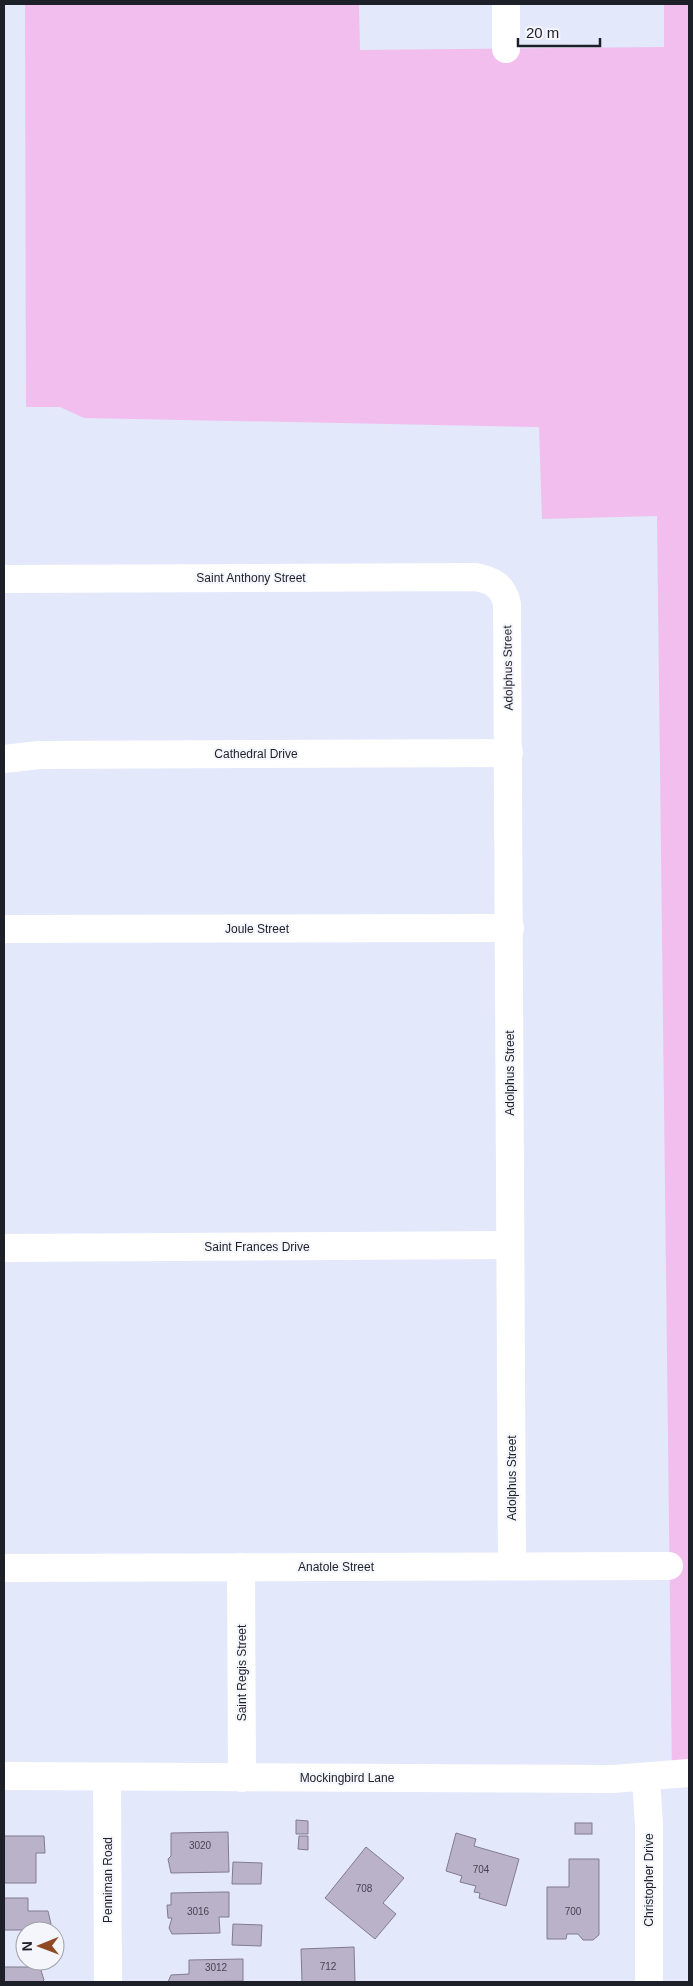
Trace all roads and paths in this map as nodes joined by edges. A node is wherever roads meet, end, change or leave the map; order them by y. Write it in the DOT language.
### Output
graph roads {
  1 [pos="506,4"];
  2 [pos="506,49"];
  3 [pos="4,579"];
  4 [pos="497,584"];
  5 [pos="509,753"];
  6 [pos="4,759"];
  7 [pos="510,928"];
  8 [pos="4,929"];
  9 [pos="510,1246"];
  10 [pos="4,1248"];
  11 [pos="512,1565"];
  12 [pos="669,1566"];
  13 [pos="242,1567"];
  14 [pos="4,1568"];
  15 [pos="689,1773"];
  16 [pos="4,1776"];
  17 [pos="107,1777"];
  18 [pos="242,1778"];
  19 [pos="646,1778"];
  20 [pos="108,1982"];
  21 [pos="649,1982"];
  1 -- 2 [label="street"];
  3 -- 4 [label="street, Saint Anthony Street"];
  4 -- 5 [label="street, Adolphus Street"];
  5 -- 6 [label="street, Cathedral Drive"];
  5 -- 7 [label="street, Adolphus Street"];
  7 -- 8 [label="street, Joule Street"];
  7 -- 9 [label="street, Adolphus Street"];
  9 -- 10 [label="street, Saint Frances Drive"];
  9 -- 11 [label="street, Adolphus Street"];
  11 -- 12 [label="street, Anatole Street"];
  11 -- 13 [label="street, Anatole Street"];
  13 -- 14 [label="street, Anatole Street"];
  13 -- 18 [label="street, Saint Regis Street"];
  15 -- 19 [label="street, Mockingbird Lane"];
  16 -- 17 [label="street, Mockingbird Lane"];
  17 -- 18 [label="street, Mockingbird Lane"];
  17 -- 20 [label="street, Penniman Road"];
  18 -- 19 [label="street, Mockingbird Lane"];
  19 -- 21 [label="street, Christopher Drive"];
}
